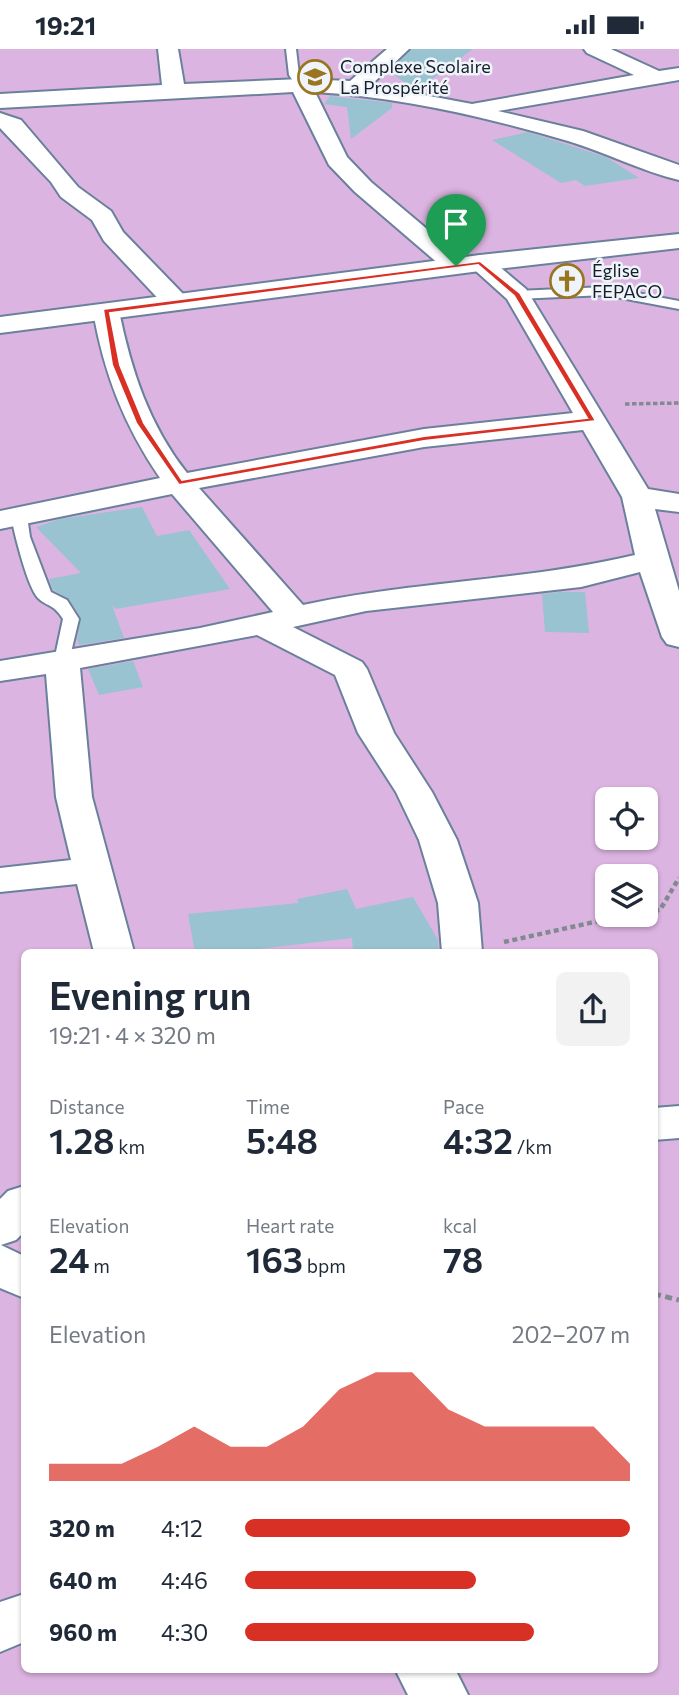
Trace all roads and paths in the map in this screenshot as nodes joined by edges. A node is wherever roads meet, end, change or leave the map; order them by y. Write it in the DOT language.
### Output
graph roads {
  1 [pos="168,49"];
  2 [pos="291,49"];
  3 [pos="399,49"];
  4 [pos="594,49"];
  5 [pos="679,74"];
  6 [pos="656,77"];
  7 [pos="301,85"];
  8 [pos="679,87"];
  9 [pos="355,88"];
  10 [pos="174,90"];
  11 [pos="0,101"];
  12 [pos="464,110"];
  13 [pos="0,120"];
  14 [pos="679,173"];
  15 [pos="679,241"];
  16 [pos="468,265"];
  17 [pos="517,295"];
  18 [pos="176,302"];
  19 [pos="679,305"];
  20 [pos="106,311"];
  21 [pos="0,325"];
  22 [pos="679,403"];
  23 [pos="589,413"];
  24 [pos="179,483"];
  25 [pos="637,497"];
  26 [pos="679,503"];
  27 [pos="10,518"];
  28 [pos="652,560"];
  29 [pos="280,621"];
  30 [pos="679,638"];
  31 [pos="62,661"];
  32 [pos="0,671"];
  33 [pos="93,870"];
  34 [pos="679,878"];
  35 [pos="0,880"];
  36 [pos="658,909"];
  37 [pos="595,921"];
  38 [pos="478,948"];
  39 [pos="113,949"];
  40 [pos="679,1122"];
  41 [pos="658,1123"];
  42 [pos="21,1206"];
  43 [pos="0,1228"];
  44 [pos="0,1263"];
  45 [pos="21,1278"];
  46 [pos="658,1295"];
  47 [pos="679,1300"];
  48 [pos="21,1619"];
  49 [pos="0,1627"];
  50 [pos="426,1673"];
  51 [pos="440,1695"];
  1 -- 10 [label="street"];
  2 -- 7 [label="lane"];
  3 -- 9 [label="street"];
  4 -- 6 [label="street"];
  5 -- 6 [label="street"];
  6 -- 8 [label="street"];
  6 -- 12 [label="street"];
  7 -- 9 [label="street"];
  7 -- 10 [label="street"];
  7 -- 16 [label="street"];
  9 -- 12 [label="street"];
  10 -- 11 [label="street"];
  12 -- 14 [label="street"];
  13 -- 18 [label="street"];
  15 -- 16 [label="street"];
  16 -- 17 [label="street"];
  16 -- 18 [label="street"];
  17 -- 19 [label="lane"];
  17 -- 23 [label="street"];
  18 -- 20 [label="street"];
  20 -- 21 [label="street"];
  20 -- 24 [label="street"];
  22 -- 23 [label="path"];
  23 -- 24 [label="street"];
  23 -- 25 [label="street"];
  24 -- 27 [label="street"];
  24 -- 29 [label="street"];
  25 -- 26 [label="street"];
  25 -- 28 [label="street"];
  27 -- 31 [label="lane"];
  28 -- 29 [label="street"];
  28 -- 30 [label="street"];
  29 -- 31 [label="street"];
  29 -- 38 [label="street"];
  31 -- 32 [label="street"];
  31 -- 33 [label="street"];
  33 -- 35 [label="street"];
  33 -- 39 [label="street"];
  34 -- 36 [label="path"];
  37 -- 38 [label="path"];
  40 -- 41 [label="street"];
  42 -- 43 [label="street"];
  44 -- 45 [label="street"];
  46 -- 47 [label="path"];
  48 -- 49 [label="street"];
  50 -- 51 [label="street"];
}
